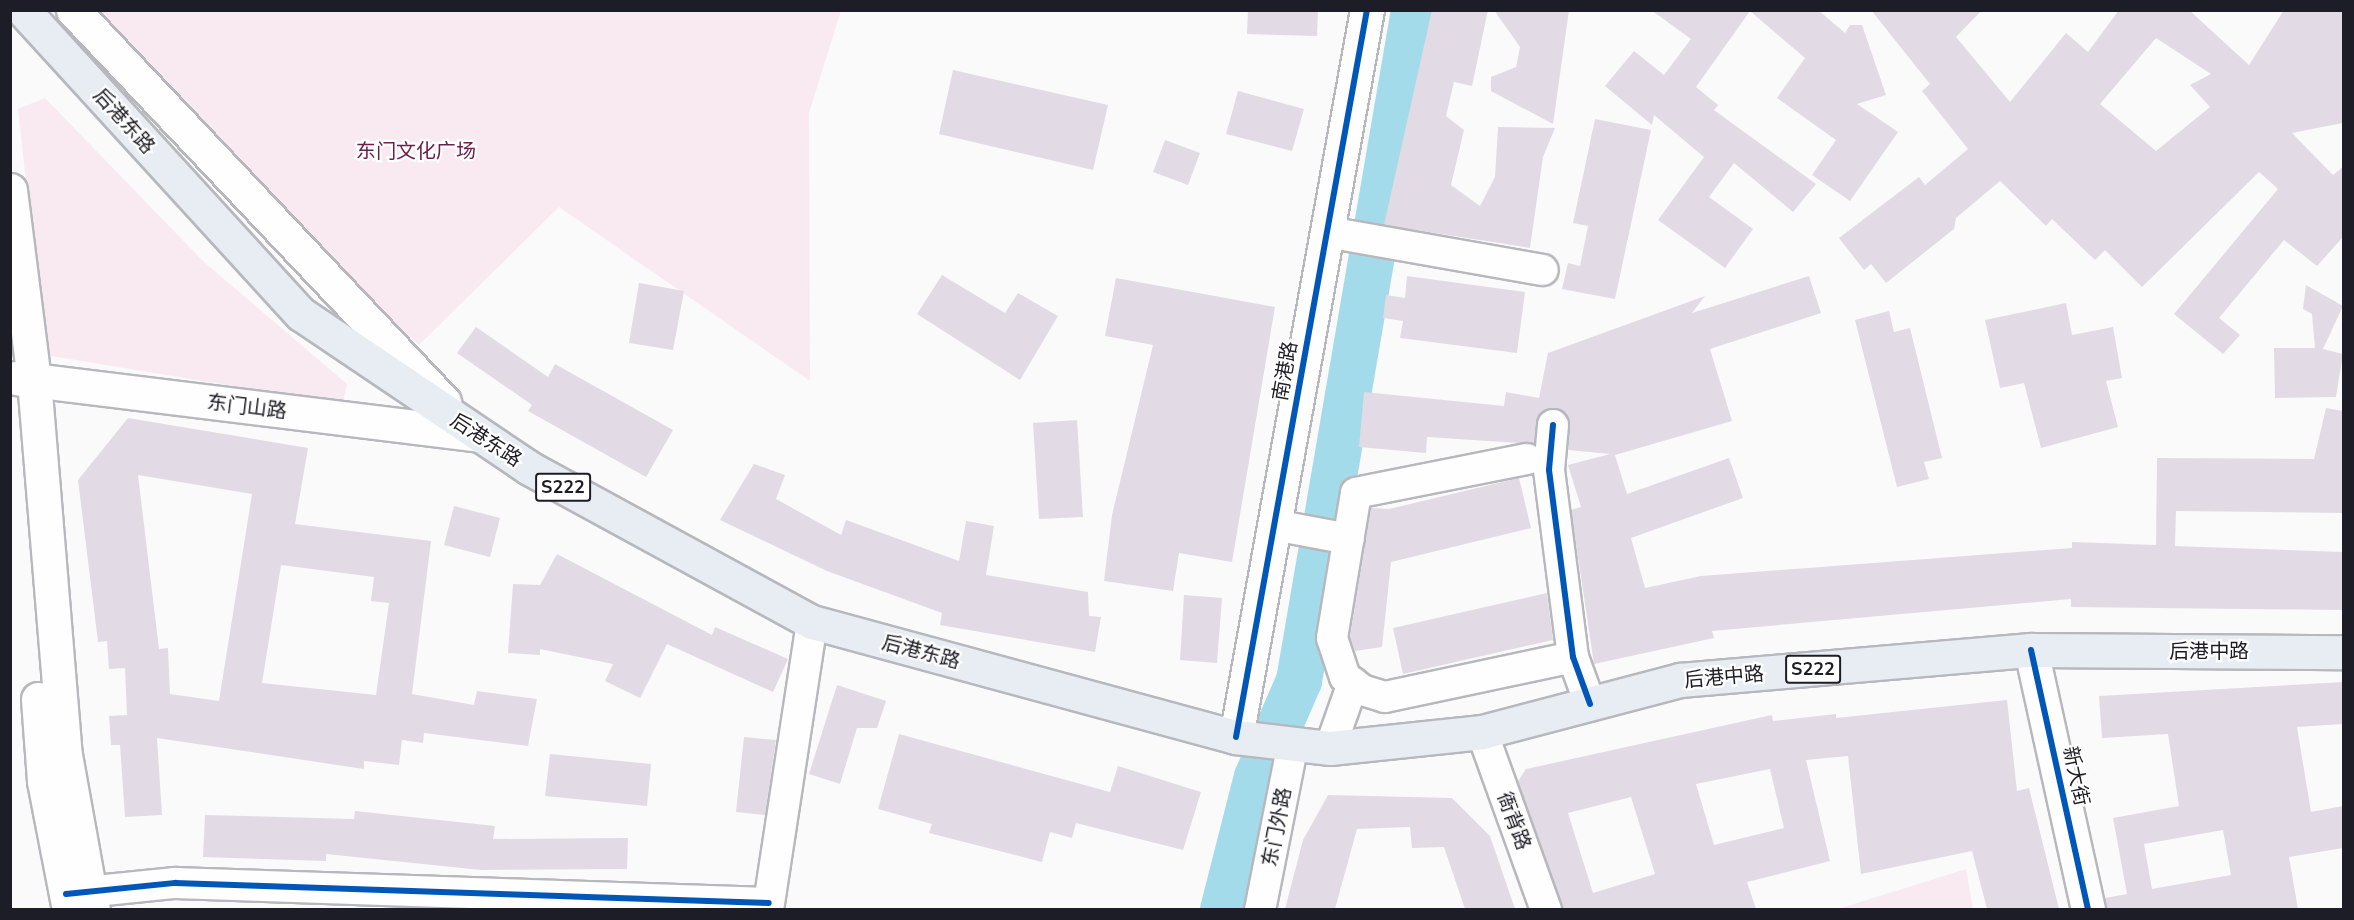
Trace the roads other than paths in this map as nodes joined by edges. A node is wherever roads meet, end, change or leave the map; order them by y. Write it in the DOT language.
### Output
graph roads {
  1 [pos="23,10"];
  2 [pos="73,10"];
  3 [pos="1367,10"];
  4 [pos="10,190"];
  5 [pos="1328,233"];
  6 [pos="1543,270"];
  7 [pos="10,339"];
  8 [pos="25,379"];
  9 [pos="1553,425"];
  10 [pos="477,435"];
  11 [pos="1527,459"];
  12 [pos="1275,525"];
  13 [pos="1349,539"];
  14 [pos="812,622"];
  15 [pos="2031,650"];
  16 [pos="2343,652"];
  17 [pos="1573,657"];
  18 [pos="1353,683"];
  19 [pos="1590,704"];
  20 [pos="1482,732"];
  21 [pos="1238,737"];
  22 [pos="1292,743"];
  23 [pos="1330,748"];
  24 [pos="279,898"];
  25 [pos="79,901"];
  26 [pos="483,901"];
  27 [pos="768,906"];
  28 [pos="1260,909"];
  29 [pos="1546,909"];
  30 [pos="2088,909"];
  1 -- 10 [label="main road, 后港东路 / S222"];
  2 -- 10 [label="main road"];
  3 -- 5 [label="main road, 南港路"];
  4 -- 8 [label="main road"];
  5 -- 6 [label="street"];
  5 -- 12 [label="main road, 南港路"];
  7 -- 8 [label="main road"];
  8 -- 10 [label="main road, 东门山路"];
  8 -- 25 [label="main road"];
  9 -- 17 [label="street"];
  10 -- 14 [label="main road, 后港东路 / S222"];
  11 -- 13 [label="street"];
  12 -- 13 [label="street"];
  12 -- 21 [label="main road, 南港路"];
  13 -- 18 [label="street"];
  14 -- 21 [label="main road, 后港东路 / S222"];
  14 -- 27 [label="street"];
  15 -- 16 [label="main road, 后港中路 / S222"];
  15 -- 19 [label="main road, 后港中路 / S222"];
  15 -- 30 [label="main road, 新大街"];
  17 -- 18 [label="street"];
  17 -- 19 [label="street"];
  18 -- 23 [label="street"];
  19 -- 20 [label="main road, 后港中路 / S222"];
  20 -- 23 [label="main road, 后港中路 / S222"];
  20 -- 29 [label="street, 衙背路"];
  21 -- 22 [label="main road, S222"];
  22 -- 23 [label="main road, 后港中路 / S222"];
  22 -- 28 [label="street, 东门外路"];
  24 -- 25 [label="street"];
  24 -- 26 [label="street"];
  26 -- 27 [label="street"];
}
